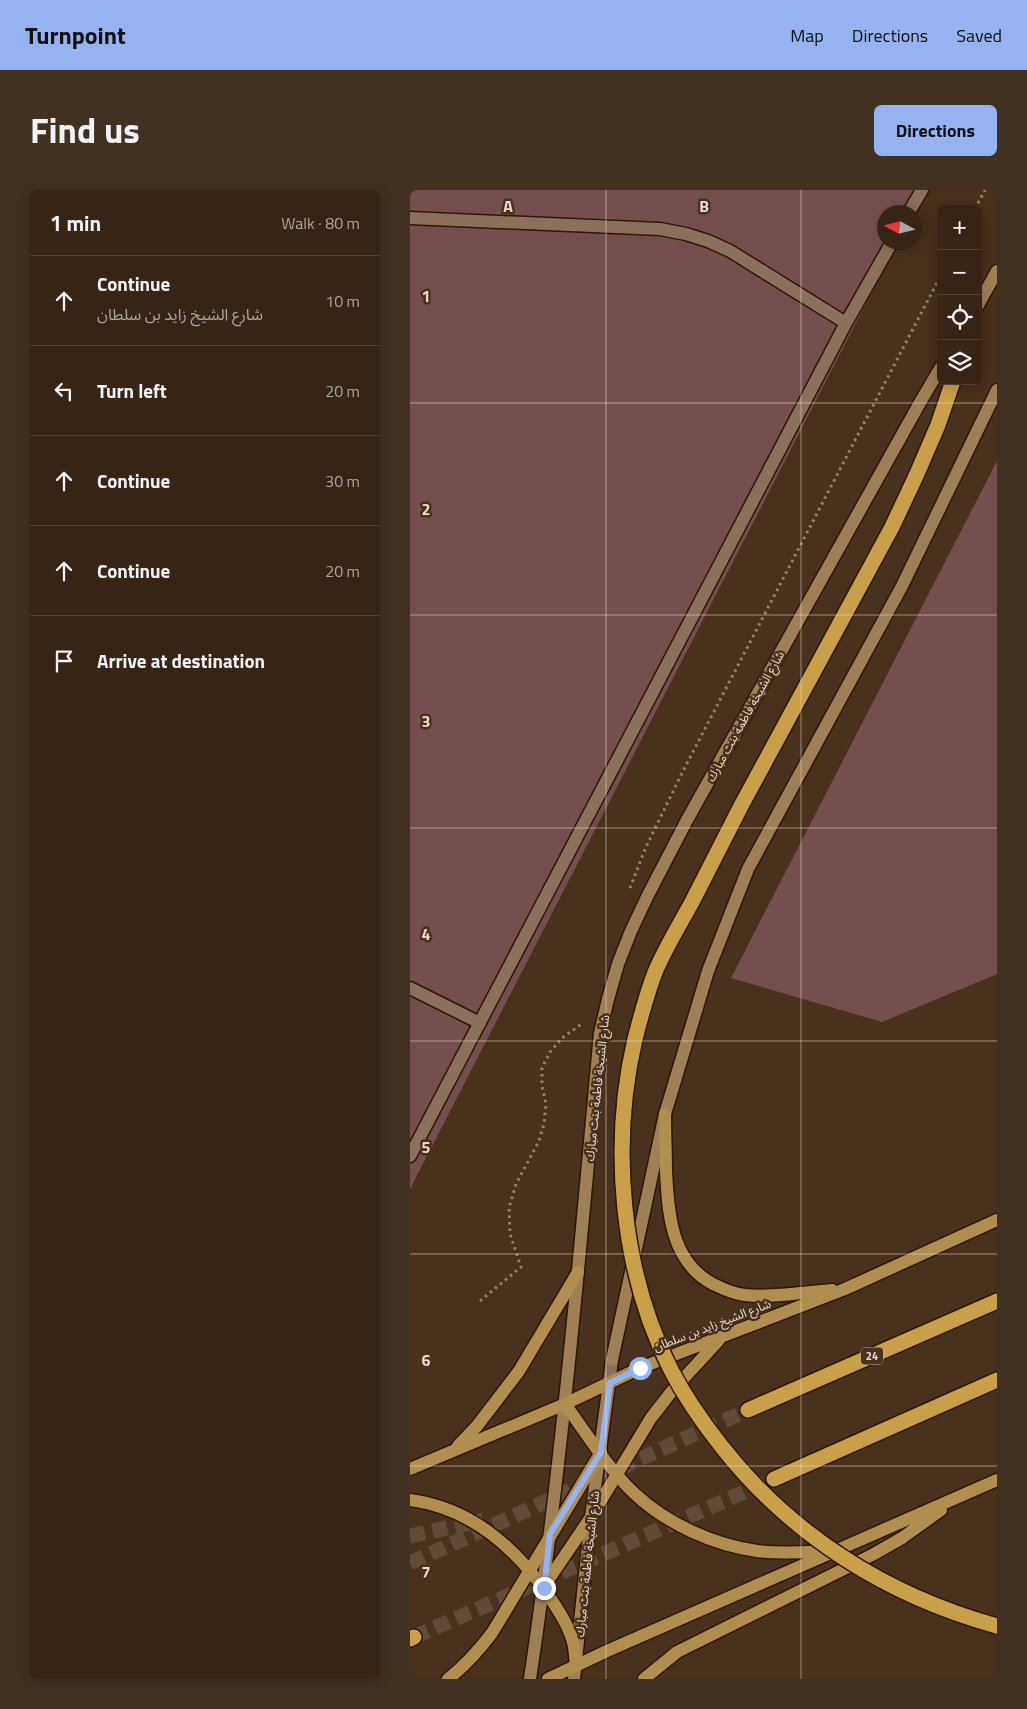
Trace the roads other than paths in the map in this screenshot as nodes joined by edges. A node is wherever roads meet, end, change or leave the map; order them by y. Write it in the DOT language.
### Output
graph roads {
  1 [pos="922,190"];
  2 [pos="913,205"];
  3 [pos="410,218"];
  4 [pos="887,250"];
  5 [pos="997,271"];
  6 [pos="982,298"];
  7 [pos="846,323"];
  8 [pos="937,374"];
  9 [pos="952,385"];
  10 [pos="997,390"];
  11 [pos="410,988"];
  12 [pos="480,1023"];
  13 [pos="665,1114"];
  14 [pos="410,1156"];
  15 [pos="997,1220"];
  16 [pos="578,1272"];
  17 [pos="845,1289"];
  18 [pos="997,1302"];
  19 [pos="720,1338"];
  20 [pos="997,1380"];
  21 [pos="610,1383"];
  22 [pos="565,1404"];
  23 [pos="748,1410"];
  24 [pos="453,1450"];
  25 [pos="601,1452"];
  26 [pos="410,1470"];
  27 [pos="617,1475"];
  28 [pos="774,1479"];
  29 [pos="997,1480"];
  30 [pos="410,1500"];
  31 [pos="953,1500"];
  32 [pos="592,1517"];
  33 [pos="550,1534"];
  34 [pos="838,1550"];
  35 [pos="529,1570"];
  36 [pos="544,1588"];
  37 [pos="997,1626"];
  38 [pos="576,1666"];
  39 [pos="448,1679"];
  40 [pos="530,1679"];
  41 [pos="548,1679"];
  42 [pos="574,1679"];
  43 [pos="644,1679"];
  1 -- 2 [label="street"];
  3 -- 7 [label="street"];
  4 -- 7 [label="street"];
  5 -- 6 [label="street"];
  7 -- 12 [label="street"];
  8 -- 16 [label="street, شارع الشيخة فاطمة بنت مبارك"];
  9 -- 37 [label="highway, bridge"];
  10 -- 13 [label="street, شارع الشيخة فاطمة بنت مبارك"];
  11 -- 12 [label="street"];
  12 -- 14 [label="street"];
  13 -- 17 [label="main road"];
  13 -- 21 [label="street, شارع الشيخة فاطمة بنت مبارك"];
  15 -- 17 [label="main road, شارع الشيخ زايد بن سلطان"];
  16 -- 22 [label="street, شارع الشيخة فاطمة بنت مبارك"];
  16 -- 24 [label="main road"];
  17 -- 19 [label="main road, شارع الشيخ زايد بن سلطان"];
  18 -- 23 [label="highway, 24"];
  19 -- 21 [label="main road, شارع الشيخ زايد بن سلطان"];
  19 -- 27 [label="main road"];
  20 -- 28 [label="highway"];
  21 -- 22 [label="main road, شارع الشيخ زايد بن سلطان"];
  21 -- 25 [label="street, شارع الشيخة فاطمة بنت مبارك"];
  22 -- 24 [label="main road, شارع الشيخ زايد بن سلطان"];
  22 -- 25 [label="main road"];
  22 -- 33 [label="street, شارع الشيخة فاطمة بنت مبارك"];
  24 -- 26 [label="main road, شارع الشيخ زايد بن سلطان"];
  25 -- 27 [label="main road"];
  25 -- 32 [label="street, شارع الشيخة فاطمة بنت مبارك"];
  25 -- 33 [label="main road"];
  27 -- 32 [label="main road"];
  27 -- 34 [label="main road"];
  29 -- 31 [label="main road"];
  30 -- 35 [label="main road"];
  31 -- 34 [label="main road"];
  31 -- 43 [label="main road"];
  32 -- 36 [label="main road"];
  32 -- 38 [label="street, شارع الشيخة فاطمة بنت مبارك"];
  33 -- 35 [label="main road"];
  33 -- 36 [label="street, شارع الشيخة فاطمة بنت مبارك"];
  34 -- 38 [label="main road"];
  35 -- 36 [label="main road"];
  35 -- 39 [label="main road"];
  36 -- 38 [label="main road"];
  36 -- 40 [label="street, شارع الشيخة فاطمة بنت مبارك"];
  38 -- 41 [label="main road"];
  38 -- 42 [label="street, شارع الشيخة فاطمة بنت مبارك"];
}
